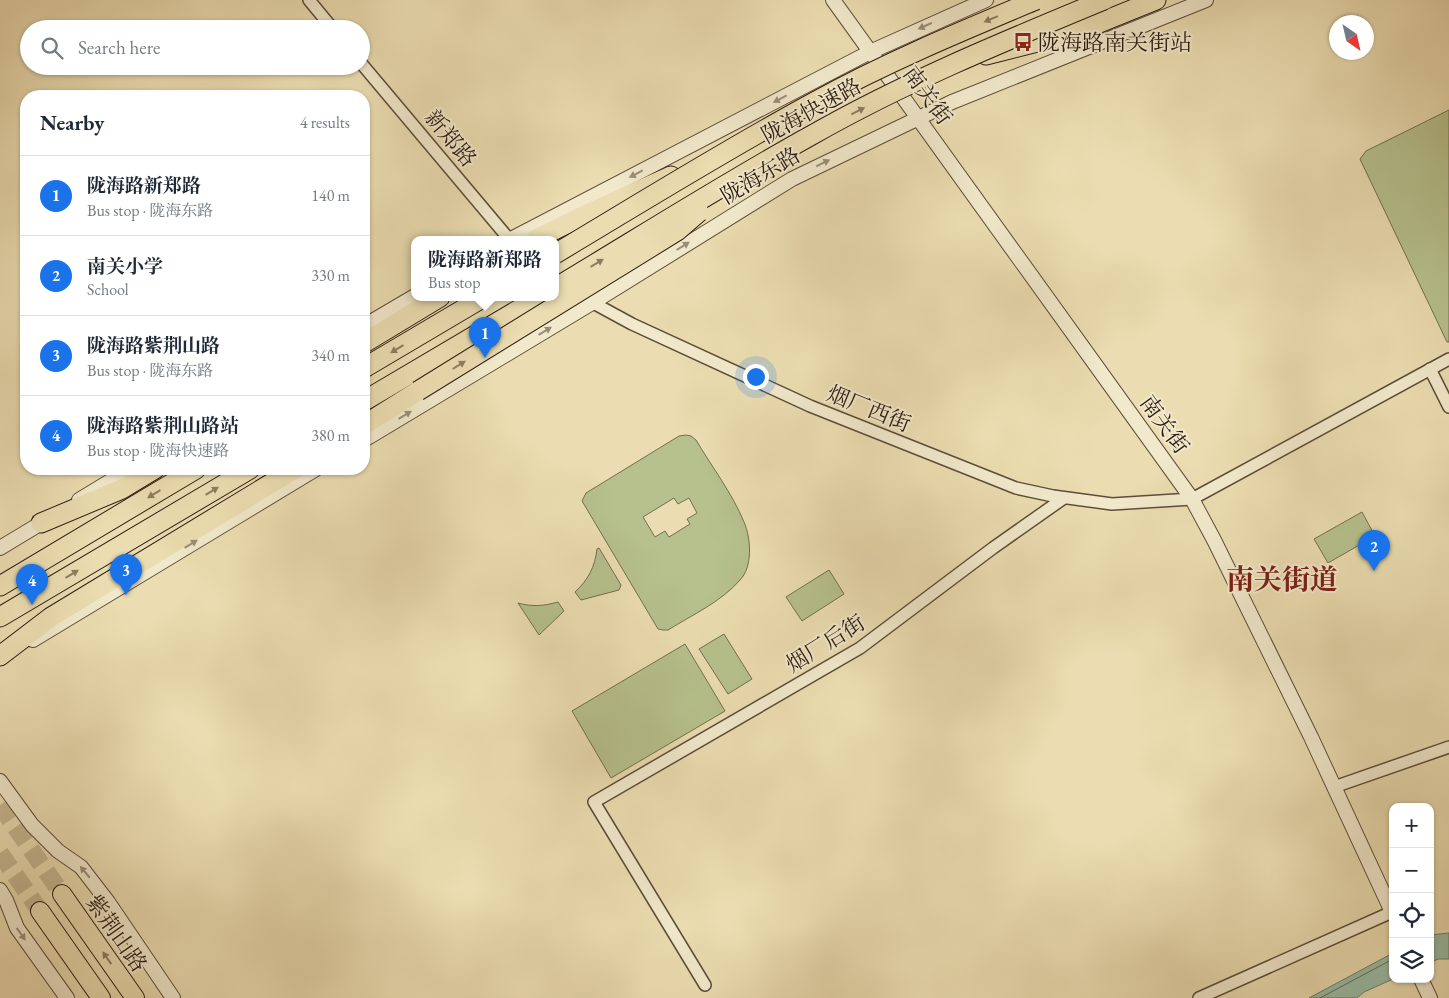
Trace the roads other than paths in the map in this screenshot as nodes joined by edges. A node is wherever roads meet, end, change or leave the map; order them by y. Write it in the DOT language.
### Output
graph roads {
  1 [pos="309,0"];
  2 [pos="833,0"];
  3 [pos="986,0"];
  4 [pos="1036,0"];
  5 [pos="1104,0"];
  6 [pos="1156,0"];
  7 [pos="1206,0"];
  8 [pos="326,20"];
  9 [pos="870,52"];
  10 [pos="958,62"];
  11 [pos="370,74"];
  12 [pos="918,118"];
  13 [pos="725,152"];
  14 [pos="740,178"];
  15 [pos="507,236"];
  16 [pos="516,236"];
  17 [pos="542,236"];
  18 [pos="559,252"];
  19 [pos="559,278"];
  20 [pos="559,286"];
  21 [pos="411,298"];
  22 [pos="433,301"];
  23 [pos="477,301"];
  24 [pos="533,301"];
  25 [pos="592,303"];
  26 [pos="370,322"];
  27 [pos="370,339"];
  28 [pos="1449,359"];
  29 [pos="370,364"];
  30 [pos="1430,369"];
  31 [pos="370,397"];
  32 [pos="1449,407"];
  33 [pos="370,421"];
  34 [pos="370,436"];
  35 [pos="120,475"];
  36 [pos="145,475"];
  37 [pos="186,475"];
  38 [pos="240,475"];
  39 [pos="285,475"];
  40 [pos="306,475"];
  41 [pos="1064,498"];
  42 [pos="1192,499"];
  43 [pos="41,523"];
  44 [pos="0,548"];
  45 [pos="0,586"];
  46 [pos="0,617"];
  47 [pos="0,656"];
  48 [pos="0,660"];
  49 [pos="1449,747"];
  50 [pos="0,781"];
  51 [pos="1334,787"];
  52 [pos="0,890"];
  53 [pos="62,894"];
  54 [pos="1389,906"];
  55 [pos="40,910"];
  56 [pos="1389,914"];
  57 [pos="1423,983"];
  58 [pos="704,985"];
  59 [pos="67,998"];
  60 [pos="101,998"];
  61 [pos="135,998"];
  62 [pos="173,998"];
  63 [pos="1199,998"];
  64 [pos="1430,998"];
  1 -- 8 [label="street"];
  2 -- 9 [label="street, 南关街"];
  3 -- 9 [label="street, one-way"];
  4 -- 13 [label="highway, 陇海快速路, one-way, bridge"];
  5 -- 10 [label="highway, 陇海快速路, bridge"];
  6 -- 10 [label="highway, bridge"];
  7 -- 12 [label="street, 陇海东路"];
  9 -- 12 [label="street, 南关街"];
  9 -- 16 [label="street, one-way"];
  14 -- 10 [label="highway, 陇海快速路, one-way, bridge"];
  11 -- 15 [label="street, 新郑路"];
  25 -- 12 [label="street, 陇海东路, one-way"];
  12 -- 42 [label="street, 南关街"];
  13 -- 17 [label="highway, bridge"];
  13 -- 18 [label="highway, 陇海快速路, bridge"];
  20 -- 14 [label="highway, 陇海快速路, one-way, bridge"];
  33 -- 14 [label="highway, one-way, bridge"];
  19 -- 25 [label="street, 烟厂西街"];
  21 -- 26 [label="street"];
  22 -- 27 [label="highway"];
  23 -- 29 [label="highway, one-way"];
  24 -- 31 [label="highway"];
  34 -- 25 [label="street, 陇海东路, one-way"];
  25 -- 41 [label="street, 烟厂西街"];
  28 -- 30 [label="street"];
  30 -- 32 [label="street"];
  30 -- 42 [label="street"];
  35 -- 43 [label="street"];
  36 -- 43 [label="highway"];
  37 -- 45 [label="highway, one-way"];
  46 -- 38 [label="highway, one-way"];
  39 -- 47 [label="highway"];
  48 -- 40 [label="street, one-way"];
  41 -- 42 [label="street, 烟厂西街"];
  41 -- 58 [label="street, 烟厂后街"];
  42 -- 51 [label="street, 南关街"];
  43 -- 44 [label="street"];
  49 -- 51 [label="street"];
  62 -- 50 [label="street, one-way"];
  51 -- 54 [label="street, 南关街"];
  52 -- 59 [label="street, one-way"];
  61 -- 53 [label="main road, 紫荆山路, one-way"];
  55 -- 60 [label="main road"];
  56 -- 63 [label="street"];
  57 -- 64 [label="street"];
}
